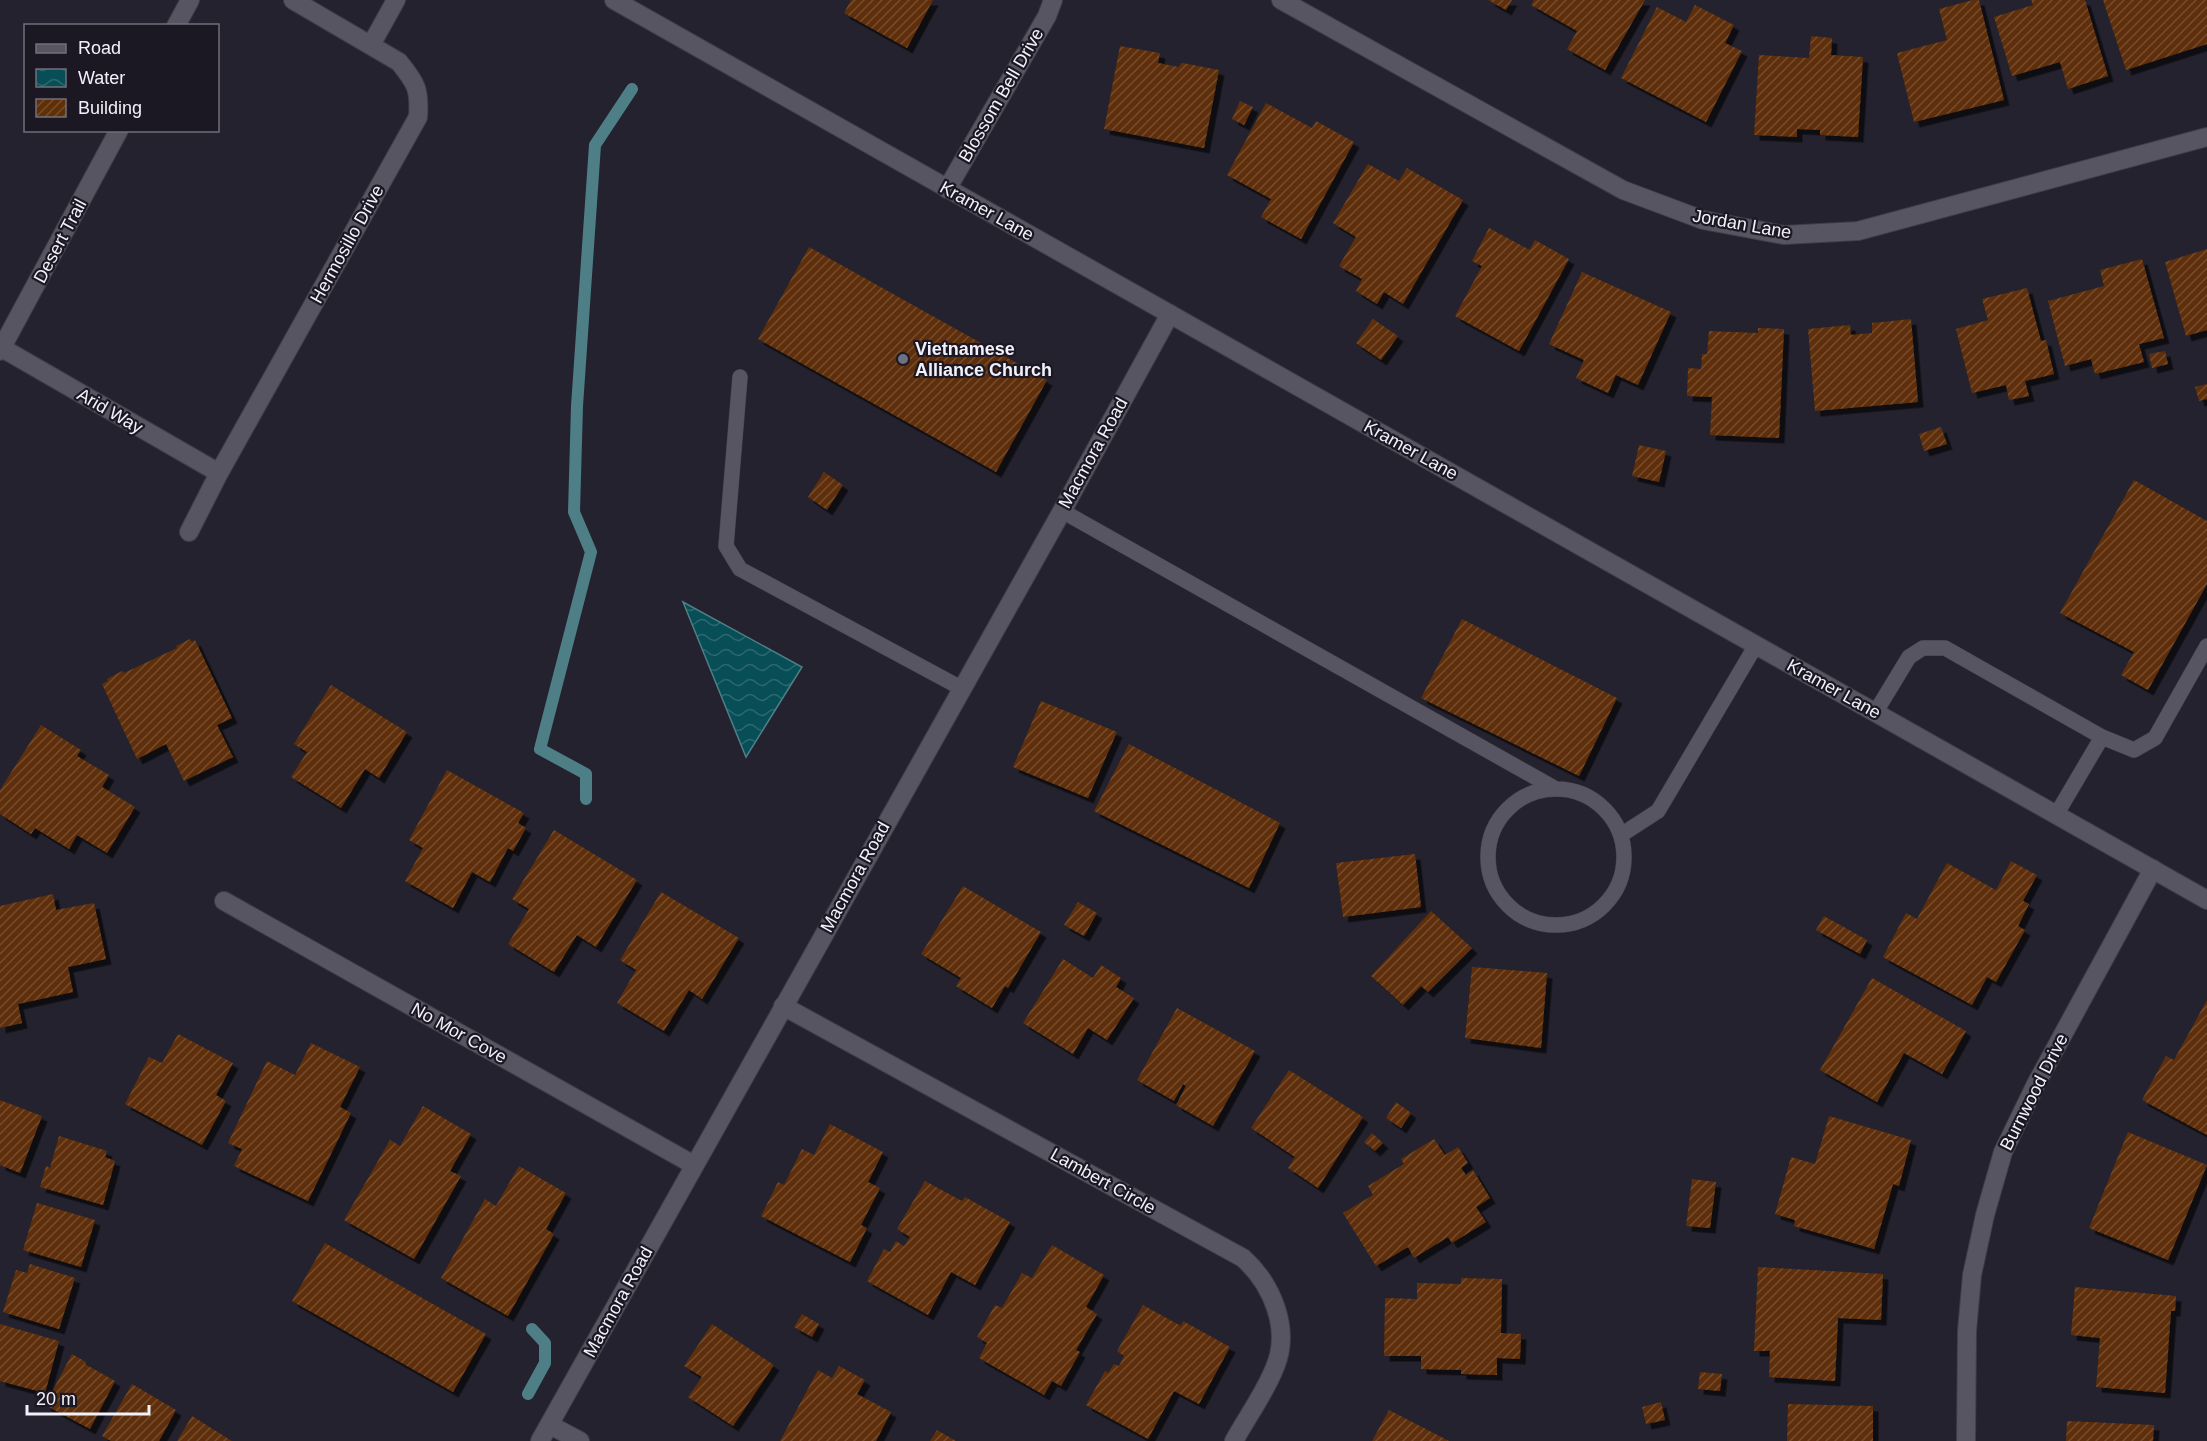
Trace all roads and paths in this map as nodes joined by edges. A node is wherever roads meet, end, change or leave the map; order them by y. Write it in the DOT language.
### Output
graph roads {
  1 [pos="190,0"];
  2 [pos="293,0"];
  3 [pos="396,0"];
  4 [pos="614,0"];
  5 [pos="1053,0"];
  6 [pos="1281,0"];
  7 [pos="177,24"];
  8 [pos="371,45"];
  9 [pos="118,132"];
  10 [pos="2207,137"];
  11 [pos="947,189"];
  12 [pos="1170,314"];
  13 [pos="1,350"];
  14 [pos="740,377"];
  15 [pos="219,473"];
  16 [pos="1062,511"];
  17 [pos="189,532"];
  18 [pos="1756,645"];
  19 [pos="2207,646"];
  20 [pos="961,688"];
  21 [pos="1875,713"];
  22 [pos="2102,737"];
  23 [pos="1556,789"];
  24 [pos="2056,815"];
  25 [pos="1621,835"];
  26 [pos="2153,869"];
  27 [pos="2207,900"];
  28 [pos="224,901"];
  29 [pos="783,1006"];
  30 [pos="694,1165"];
  31 [pos="550,1425"];
  32 [pos="540,1441"];
  33 [pos="580,1441"];
  34 [pos="1234,1441"];
  35 [pos="1966,1441"];
  1 -- 7 [label="street"];
  2 -- 8 [label="street, Hermosillo Drive"];
  3 -- 8 [label="street"];
  4 -- 11 [label="street, Kramer Lane"];
  5 -- 11 [label="street, Blossom Bell Drive"];
  6 -- 10 [label="street, Jordan Lane"];
  8 -- 15 [label="street, Hermosillo Drive"];
  9 -- 13 [label="street, Desert Trail"];
  11 -- 12 [label="street, Kramer Lane"];
  12 -- 16 [label="street, Macmora Road"];
  12 -- 18 [label="street, Kramer Lane"];
  13 -- 15 [label="street, Arid Way"];
  14 -- 20 [label="lane"];
  15 -- 17 [label="street, Hermosillo Drive"];
  16 -- 20 [label="street, Macmora Road"];
  16 -- 23 [label="lane"];
  18 -- 21 [label="street, Kramer Lane"];
  18 -- 25 [label="lane"];
  19 -- 22 [label="lane"];
  20 -- 29 [label="street, Macmora Road"];
  21 -- 22 [label="lane"];
  21 -- 24 [label="street, Kramer Lane"];
  22 -- 24 [label="lane"];
  23 -- 25 [label="lane"];
  23 -- 25 [label="lane"];
  24 -- 26 [label="street, Kramer Lane"];
  26 -- 27 [label="street, Kramer Lane"];
  26 -- 35 [label="street, Burnwood Drive"];
  28 -- 30 [label="street, No Mor Cove"];
  29 -- 30 [label="street, Macmora Road"];
  29 -- 34 [label="street, Lambert Circle"];
  30 -- 31 [label="street, Macmora Road"];
  31 -- 32 [label="street, Macmora Road"];
  31 -- 33 [label="street"];
}
